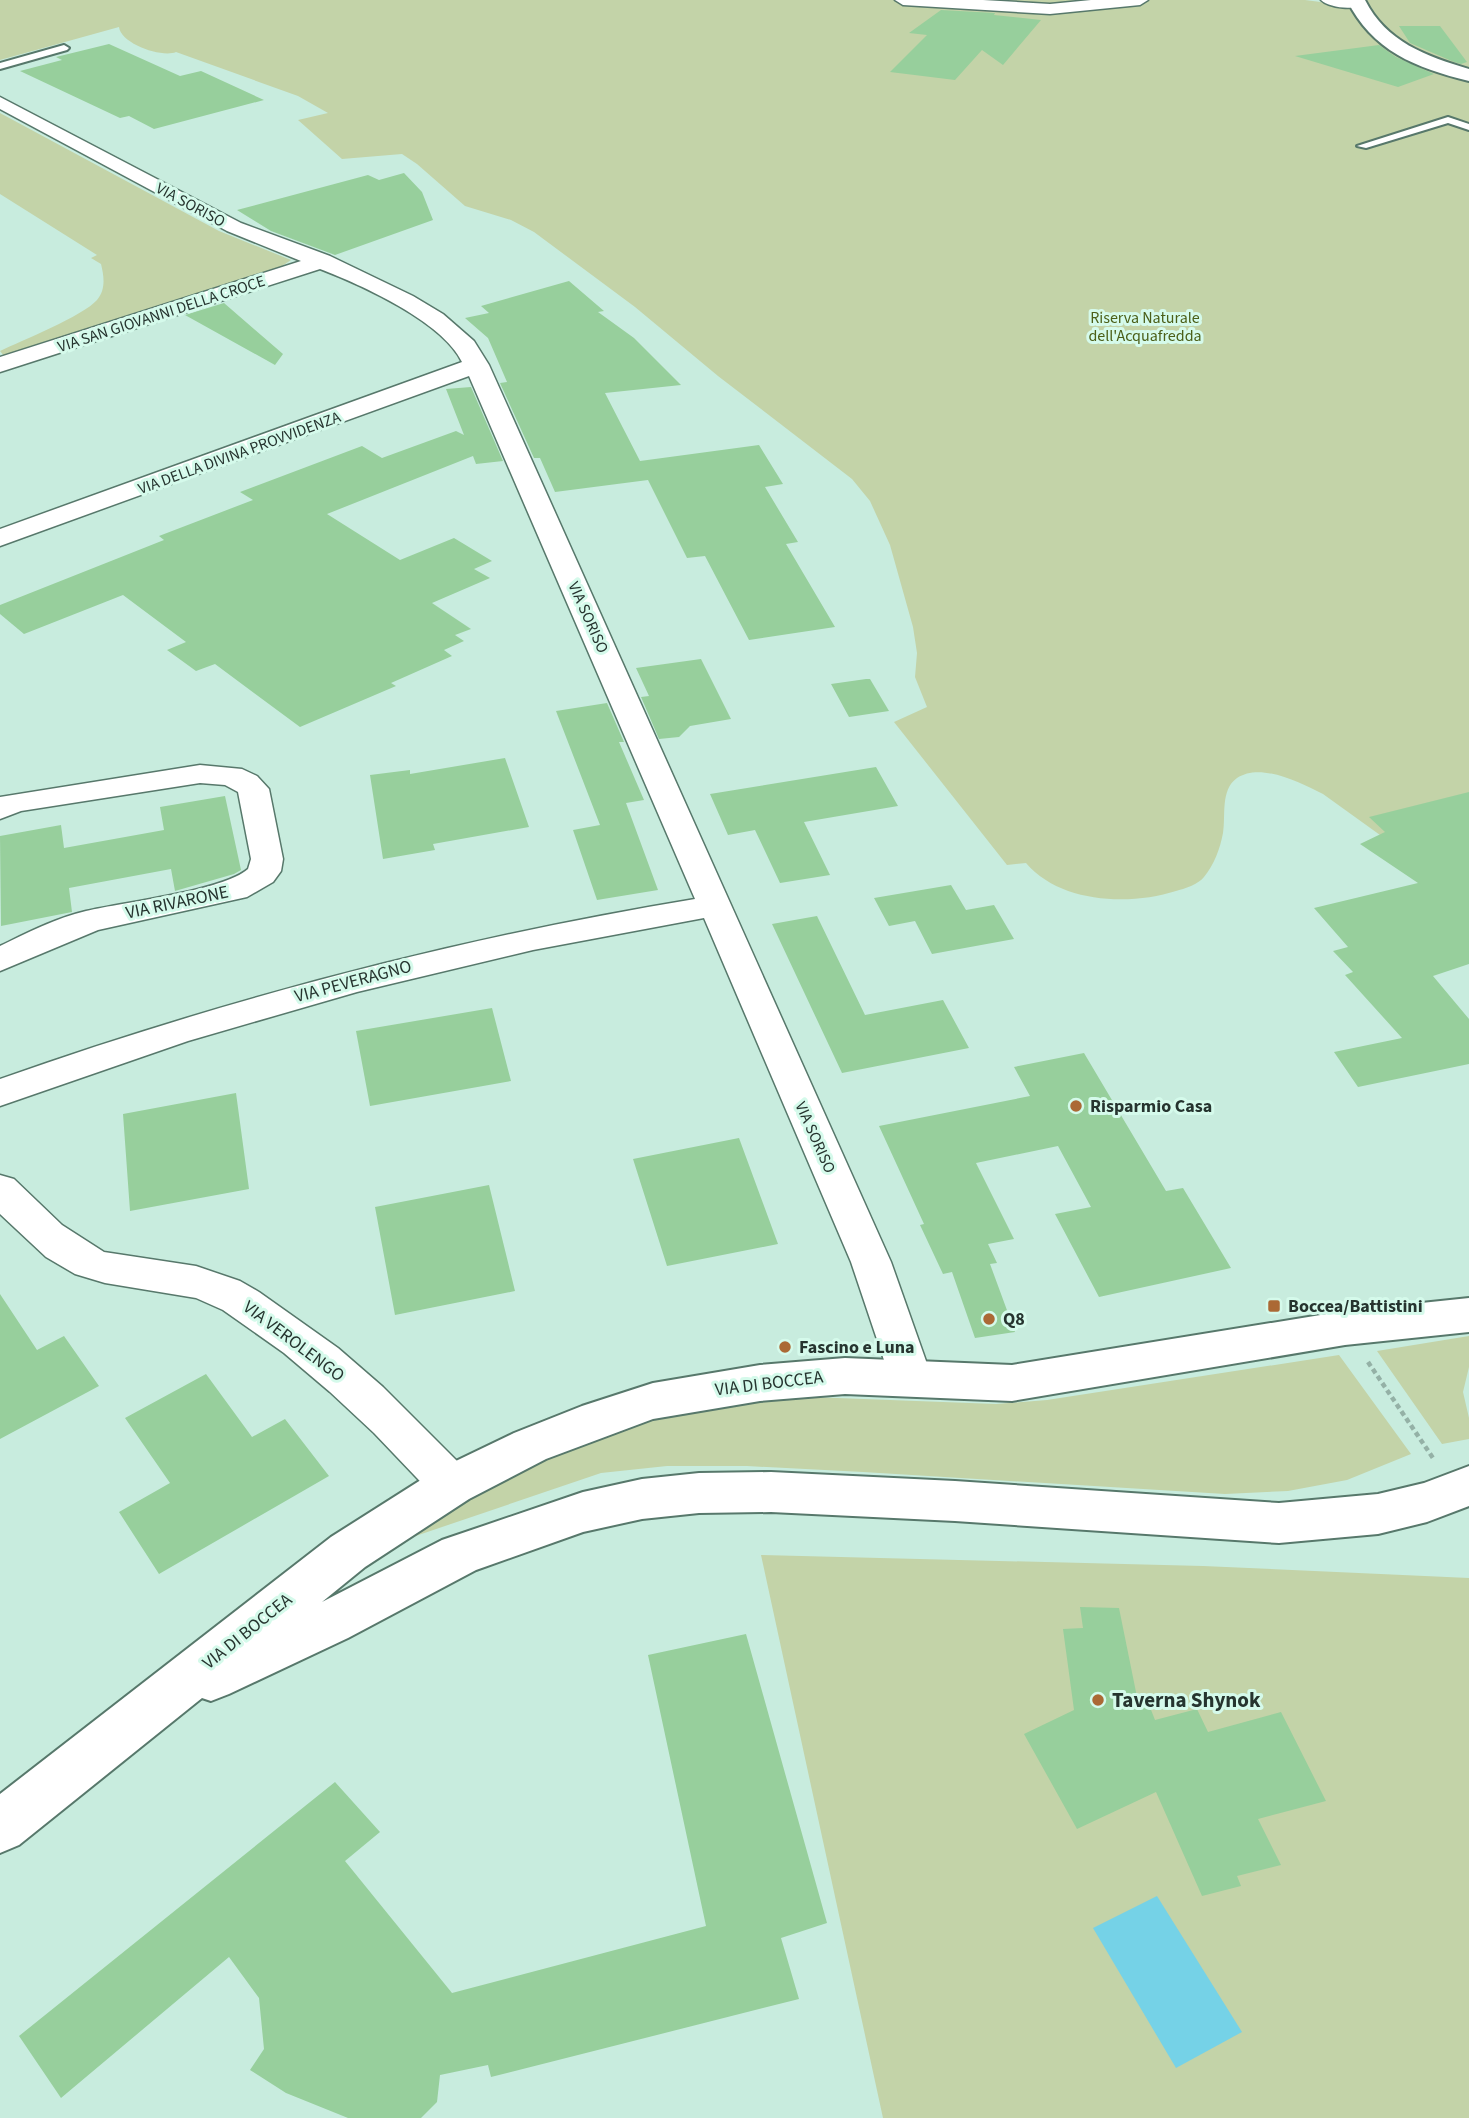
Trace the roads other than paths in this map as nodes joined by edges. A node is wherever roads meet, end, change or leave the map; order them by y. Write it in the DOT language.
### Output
graph roads {
  1 [pos="903,0"];
  2 [pos="1140,0"];
  3 [pos="1329,0"];
  4 [pos="1357,1"];
  5 [pos="64,48"];
  6 [pos="0,66"];
  7 [pos="1469,75"];
  8 [pos="0,102"];
  9 [pos="1469,112"];
  10 [pos="1448,120"];
  11 [pos="1469,127"];
  12 [pos="1362,146"];
  13 [pos="322,261"];
  14 [pos="0,365"];
  15 [pos="477,365"];
  16 [pos="0,538"];
  17 [pos="4,799"];
  18 [pos="715,906"];
  19 [pos="0,960"];
  20 [pos="0,1093"];
  21 [pos="0,1189"];
  22 [pos="1469,1315"];
  23 [pos="911,1378"];
  24 [pos="1451,1472"];
  25 [pos="452,1485"];
  26 [pos="156,1705"];
  27 [pos="0,1827"];
  1 -- 2 [label="street"];
  3 -- 4 [label="street"];
  4 -- 7 [label="main road"];
  5 -- 6 [label="lane"];
  8 -- 13 [label="street, VIA SORISO"];
  9 -- 10 [label="lane"];
  10 -- 11 [label="lane"];
  10 -- 12 [label="lane"];
  13 -- 14 [label="street, VIA SAN GIOVANNI DELLA CROCE"];
  13 -- 15 [label="street, VIA SORISO"];
  15 -- 16 [label="street, VIA DELLA DIVINA PROVVIDENZA"];
  15 -- 18 [label="street, VIA SORISO"];
  17 -- 19 [label="street, VIA RIVARONE"];
  18 -- 20 [label="street, VIA PEVERAGNO"];
  18 -- 23 [label="street, VIA SORISO"];
  21 -- 25 [label="street, VIA VEROLENGO"];
  22 -- 23 [label="main road, VIA DI BOCCEA"];
  23 -- 25 [label="main road, VIA DI BOCCEA"];
  24 -- 26 [label="main road, VIA DI BOCCEA"];
  25 -- 26 [label="main road, VIA DI BOCCEA"];
  26 -- 27 [label="main road, VIA DI BOCCEA"];
}
